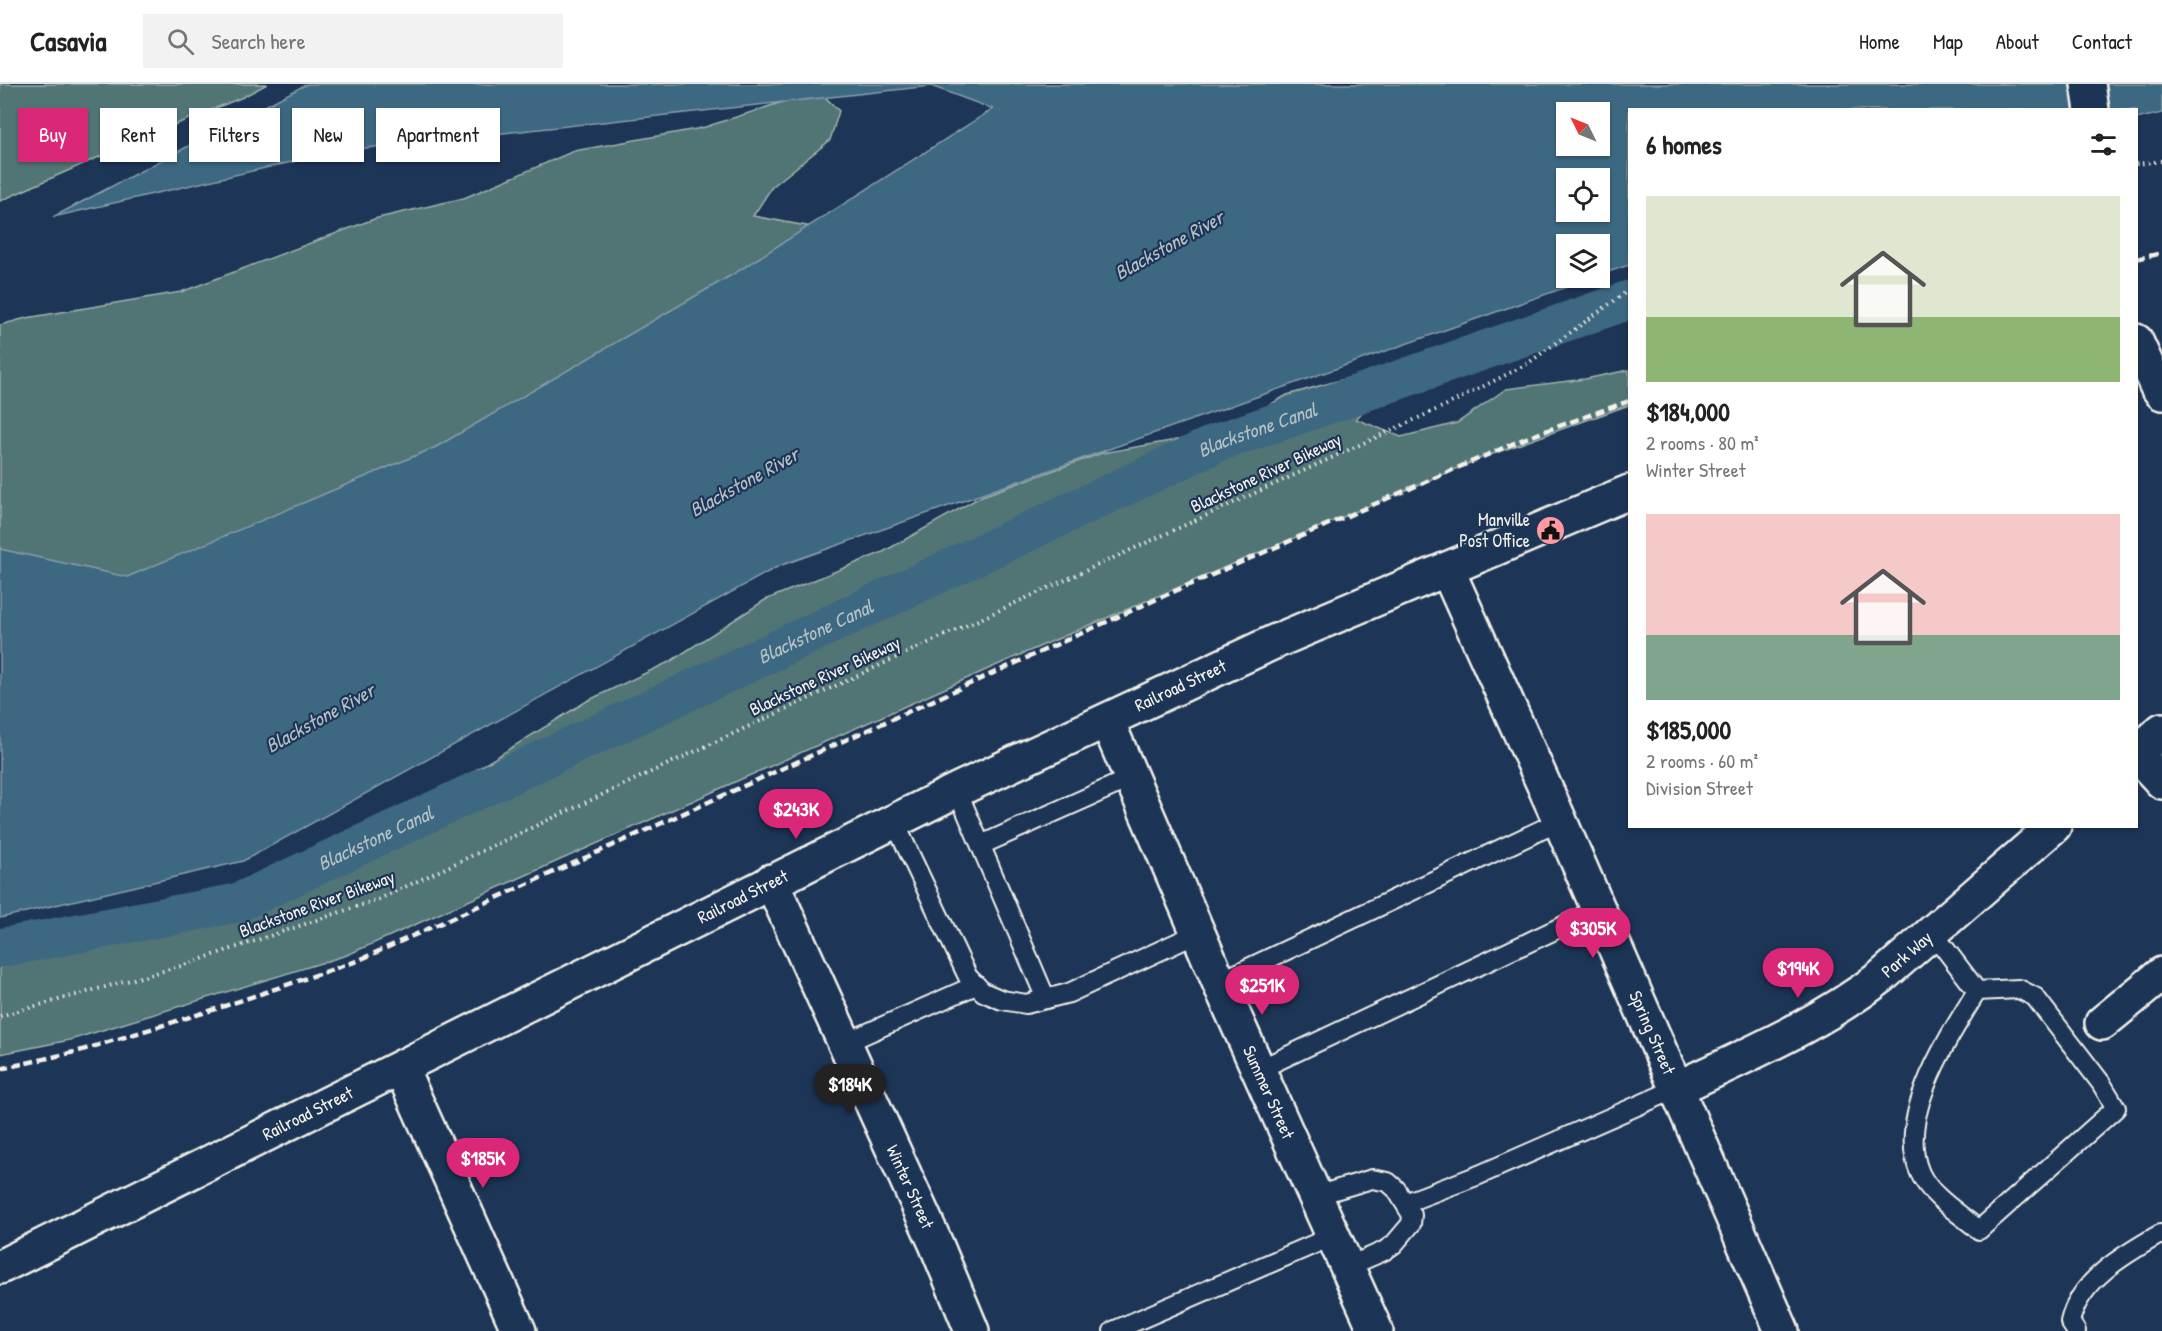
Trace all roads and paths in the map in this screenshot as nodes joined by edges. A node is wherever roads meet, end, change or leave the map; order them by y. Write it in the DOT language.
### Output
graph roads {
  1 [pos="2088,84"];
  2 [pos="2092,108"];
  3 [pos="2162,162"];
  4 [pos="2138,164"];
  5 [pos="1628,291"];
  6 [pos="2162,337"];
  7 [pos="2138,341"];
  8 [pos="2138,345"];
  9 [pos="2162,393"];
  10 [pos="1628,492"];
  11 [pos="1447,569"];
  12 [pos="1107,721"];
  13 [pos="2162,730"];
  14 [pos="2138,752"];
  15 [pos="2138,756"];
  16 [pos="1131,778"];
  17 [pos="2162,782"];
  18 [pos="957,790"];
  19 [pos="1560,820"];
  20 [pos="894,821"];
  21 [pos="2052,828"];
  22 [pos="981,844"];
  23 [pos="771,881"];
  24 [pos="1599,909"];
  25 [pos="1198,933"];
  26 [pos="1933,933"];
  27 [pos="2162,974"];
  28 [pos="1220,982"];
  29 [pos="976,985"];
  30 [pos="1977,991"];
  31 [pos="1046,999"];
  32 [pos="0,1016"];
  33 [pos="2102,1023"];
  34 [pos="845,1043"];
  35 [pos="401,1068"];
  36 [pos="1258,1070"];
  37 [pos="1678,1088"];
  38 [pos="1315,1196"];
  39 [pos="1405,1203"];
  40 [pos="2162,1235"];
  41 [pos="1333,1236"];
  42 [pos="0,1267"];
  43 [pos="1347,1267"];
  44 [pos="519,1331"];
  45 [pos="972,1331"];
  46 [pos="1113,1331"];
  47 [pos="1376,1331"];
  48 [pos="1782,1331"];
  49 [pos="2076,1331"];
  1 -- 2 [label="street"];
  3 -- 4 [label="path"];
  5 -- 32 [label="path, Blackstone River Bikeway"];
  6 -- 7 [label="street"];
  8 -- 9 [label="street"];
  10 -- 11 [label="street, Railroad Street"];
  11 -- 12 [label="street, Railroad Street"];
  11 -- 19 [label="street, Spring Street"];
  12 -- 16 [label="street, Summer Street"];
  12 -- 18 [label="street, Railroad Street"];
  13 -- 14 [label="street"];
  15 -- 17 [label="street"];
  16 -- 22 [label="lane"];
  16 -- 25 [label="street, Summer Street"];
  18 -- 20 [label="street, Railroad Street"];
  18 -- 22 [label="lane"];
  19 -- 24 [label="street, Spring Street"];
  19 -- 28 [label="lane"];
  20 -- 23 [label="street, Railroad Street"];
  20 -- 29 [label="lane"];
  21 -- 26 [label="street, Park Way"];
  22 -- 31 [label="lane"];
  23 -- 34 [label="street, Winter Street"];
  23 -- 35 [label="street, Railroad Street"];
  24 -- 36 [label="lane"];
  24 -- 37 [label="street, Spring Street"];
  25 -- 28 [label="street, Summer Street"];
  25 -- 31 [label="lane"];
  26 -- 30 [label="lane"];
  26 -- 37 [label="street, Park Way"];
  27 -- 33 [label="street"];
  28 -- 36 [label="street, Summer Street"];
  29 -- 31 [label="lane"];
  29 -- 34 [label="lane"];
  30 -- 30 [label="lane"];
  34 -- 45 [label="street, Winter Street"];
  35 -- 42 [label="street, Railroad Street"];
  35 -- 44 [label="street"];
  36 -- 38 [label="street, Summer Street"];
  37 -- 39 [label="lane"];
  37 -- 48 [label="street, Spring Street"];
  38 -- 39 [label="lane"];
  38 -- 41 [label="street, Summer Street"];
  39 -- 43 [label="lane"];
  40 -- 49 [label="lane"];
  41 -- 43 [label="street, Summer Street"];
  41 -- 46 [label="lane"];
  43 -- 47 [label="street, Summer Street"];
}
